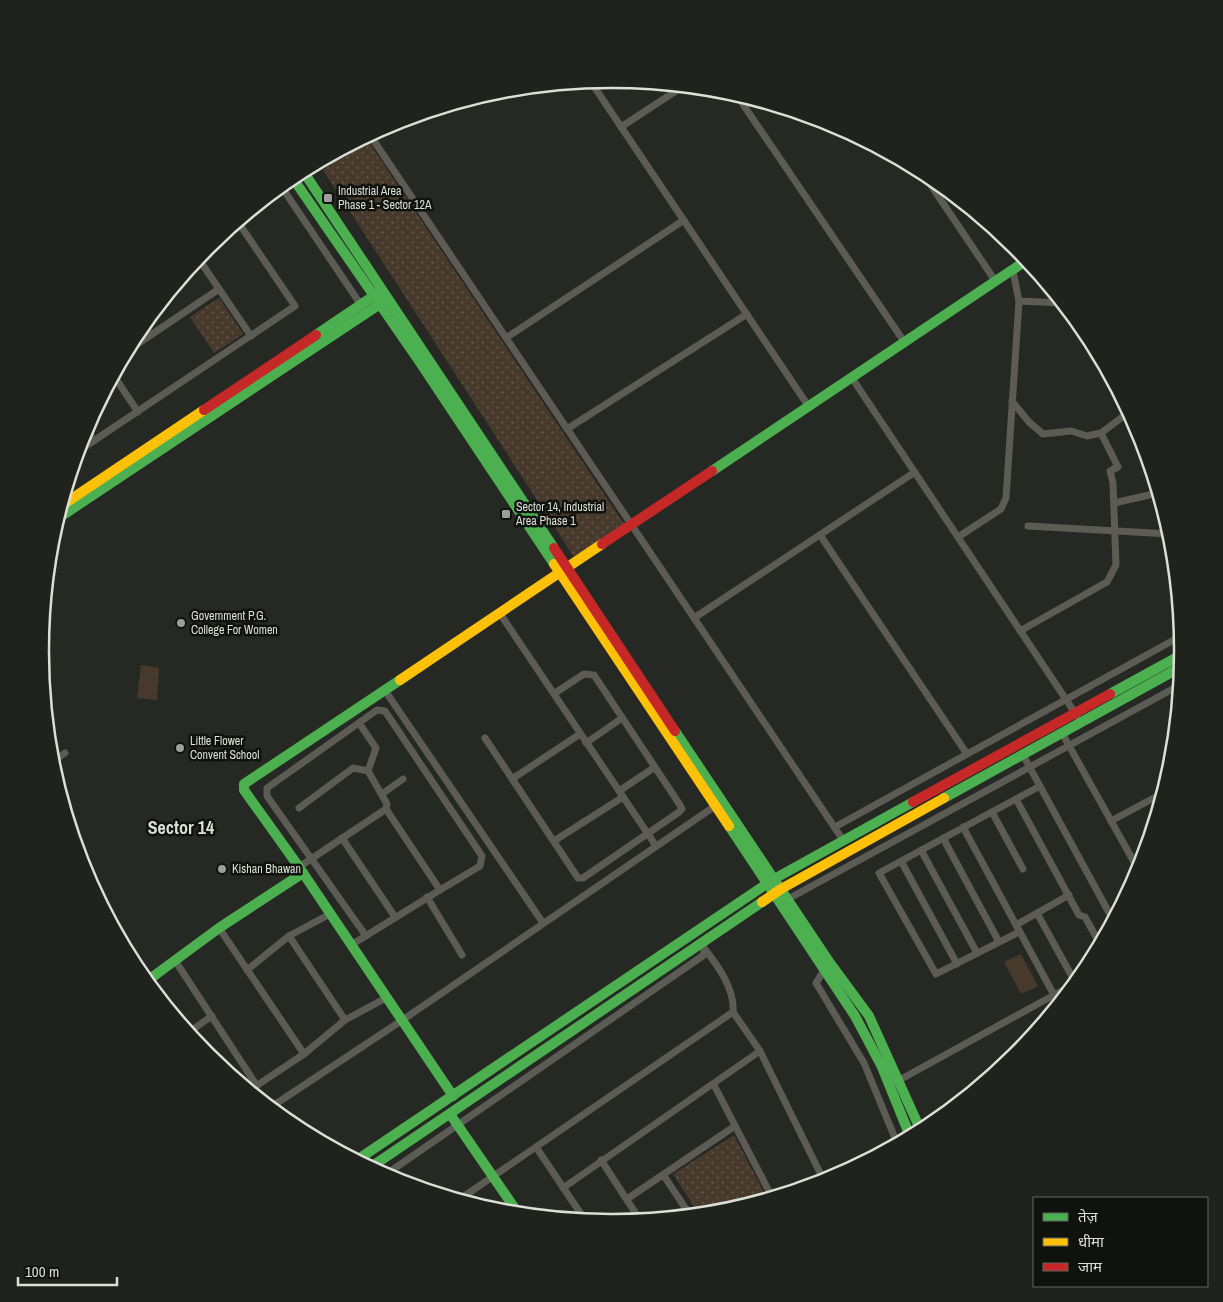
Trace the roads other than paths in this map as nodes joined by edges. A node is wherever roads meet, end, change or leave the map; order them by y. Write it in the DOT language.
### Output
graph roads {
  1 [pos="595,88"];
  2 [pos="673,92"];
  3 [pos="743,104"];
  4 [pos="621,127"];
  5 [pos="374,141"];
  6 [pos="308,178"];
  7 [pos="297,184"];
  8 [pos="935,191"];
  9 [pos="286,193"];
  10 [pos="684,220"];
  11 [pos="241,227"];
  12 [pos="203,265"];
  13 [pos="1020,265"];
  14 [pos="1013,270"];
  15 [pos="996,282"];
  16 [pos="219,289"];
  17 [pos="385,294"];
  18 [pos="376,301"];
  19 [pos="1019,301"];
  20 [pos="1054,303"];
  21 [pos="361,305"];
  22 [pos="747,314"];
  23 [pos="251,336"];
  24 [pos="506,338"];
  25 [pos="142,341"];
  26 [pos="905,343"];
  27 [pos="852,378"];
  28 [pos="118,382"];
  29 [pos="1012,401"];
  30 [pos="809,407"];
  31 [pos="138,412"];
  32 [pos="1122,416"];
  33 [pos="567,430"];
  34 [pos="1101,433"];
  35 [pos="92,437"];
  36 [pos="94,441"];
  37 [pos="89,444"];
  38 [pos="914,472"];
  39 [pos="1152,494"];
  40 [pos="69,500"];
  41 [pos="1114,503"];
  42 [pos="66,513"];
  43 [pos="631,525"];
  44 [pos="1028,526"];
  45 [pos="1114,531"];
  46 [pos="1161,534"];
  47 [pos="820,535"];
  48 [pos="958,538"];
  49 [pos="563,570"];
  50 [pos="499,612"];
  51 [pos="694,618"];
  52 [pos="1020,631"];
  53 [pos="1174,641"];
  54 [pos="1174,660"];
  55 [pos="1173,672"];
  56 [pos="1173,689"];
  57 [pos="384,690"];
  58 [pos="555,693"];
  59 [pos="1066,700"];
  60 [pos="622,718"];
  61 [pos="1078,718"];
  62 [pos="359,723"];
  63 [pos="1062,733"];
  64 [pos="580,734"];
  65 [pos="486,738"];
  66 [pos="586,743"];
  67 [pos="1069,747"];
  68 [pos="65,753"];
  69 [pos="967,754"];
  70 [pos="1023,755"];
  71 [pos="59,757"];
  72 [pos="655,767"];
  73 [pos="1030,768"];
  74 [pos="368,771"];
  75 [pos="403,779"];
  76 [pos="512,779"];
  77 [pos="1040,786"];
  78 [pos="382,794"];
  79 [pos="621,794"];
  80 [pos="1155,797"];
  81 [pos="1016,799"];
  82 [pos="719,803"];
  83 [pos="299,808"];
  84 [pos="386,809"];
  85 [pos="992,812"];
  86 [pos="1111,821"];
  87 [pos="835,827"];
  88 [pos="963,827"];
  89 [pos="648,834"];
  90 [pos="342,838"];
  91 [pos="943,838"];
  92 [pos="843,840"];
  93 [pos="554,841"];
  94 [pos="656,846"];
  95 [pos="921,850"];
  96 [pos="312,858"];
  97 [pos="1133,860"];
  98 [pos="901,861"];
  99 [pos="1022,869"];
  100 [pos="301,870"];
  101 [pos="771,881"];
  102 [pos="440,890"];
  103 [pos="778,891"];
  104 [pos="1069,895"];
  105 [pos="427,897"];
  106 [pos="788,899"];
  107 [pos="1037,913"];
  108 [pos="1109,913"];
  109 [pos="330,914"];
  110 [pos="395,917"];
  111 [pos="544,923"];
  112 [pos="220,928"];
  113 [pos="1018,928"];
  114 [pos="289,936"];
  115 [pos="366,936"];
  116 [pos="1096,937"];
  117 [pos="999,942"];
  118 [pos="350,945"];
  119 [pos="703,945"];
  120 [pos="977,953"];
  121 [pos="462,955"];
  122 [pos="176,962"];
  123 [pos="957,964"];
  124 [pos="247,970"];
  125 [pos="823,972"];
  126 [pos="1070,976"];
  127 [pos="153,977"];
  128 [pos="1060,992"];
  129 [pos="1054,995"];
  130 [pos="386,998"];
  131 [pos="733,1012"];
  132 [pos="212,1016"];
  133 [pos="345,1020"];
  134 [pos="401,1021"];
  135 [pos="194,1028"];
  136 [pos="760,1051"];
  137 [pos="304,1054"];
  138 [pos="894,1083"];
  139 [pos="714,1085"];
  140 [pos="258,1086"];
  141 [pos="451,1098"];
  142 [pos="277,1103"];
  143 [pos="452,1112"];
  144 [pos="917,1123"];
  145 [pos="458,1124"];
  146 [pos="735,1126"];
  147 [pos="908,1129"];
  148 [pos="895,1137"];
  149 [pos="536,1147"];
  150 [pos="363,1156"];
  151 [pos="601,1160"];
  152 [pos="377,1163"];
  153 [pos="393,1170"];
  154 [pos="820,1173"];
  155 [pos="664,1176"];
  156 [pos="494,1177"];
  157 [pos="563,1188"];
  158 [pos="769,1191"];
  159 [pos="466,1195"];
  160 [pos="627,1199"];
  161 [pos="512,1205"];
  162 [pos="686,1209"];
  163 [pos="580,1213"];
  164 [pos="636,1213"];
  1 -- 4 [label="street"];
  2 -- 4 [label="street"];
  3 -- 26 [label="street"];
  4 -- 10 [label="street"];
  5 -- 24 [label="street"];
  6 -- 17 [label="street"];
  7 -- 18 [label="street"];
  8 -- 15 [label="street"];
  9 -- 21 [label="street"];
  10 -- 22 [label="street"];
  10 -- 24 [label="street"];
  11 -- 23 [label="street"];
  12 -- 16 [label="street"];
  13 -- 14 [label="street"];
  14 -- 15 [label="street"];
  14 -- 19 [label="street"];
  15 -- 26 [label="street"];
  16 -- 23 [label="street"];
  16 -- 25 [label="street"];
  17 -- 18 [label="street"];
  17 -- 49 [label="street"];
  18 -- 21 [label="street"];
  18 -- 42 [label="street"];
  18 -- 49 [label="street"];
  19 -- 20 [label="street"];
  19 -- 29 [label="street"];
  21 -- 40 [label="street"];
  22 -- 30 [label="street"];
  22 -- 33 [label="street"];
  23 -- 31 [label="street"];
  24 -- 33 [label="street"];
  26 -- 27 [label="street"];
  27 -- 30 [label="street"];
  27 -- 38 [label="street"];
  28 -- 31 [label="street"];
  29 -- 34 [label="street"];
  29 -- 48 [label="street"];
  30 -- 43 [label="street"];
  31 -- 36 [label="street"];
  32 -- 34 [label="street"];
  33 -- 43 [label="street"];
  34 -- 41 [label="street"];
  35 -- 36 [label="street"];
  36 -- 37 [label="street"];
  38 -- 47 [label="street"];
  38 -- 48 [label="street"];
  39 -- 41 [label="street"];
  41 -- 45 [label="street"];
  43 -- 49 [label="street"];
  43 -- 51 [label="street"];
  44 -- 45 [label="street"];
  45 -- 46 [label="street"];
  45 -- 52 [label="street"];
  47 -- 51 [label="street"];
  47 -- 69 [label="street"];
  48 -- 52 [label="street"];
  49 -- 50 [label="street"];
  49 -- 82 [label="street"];
  50 -- 57 [label="street"];
  50 -- 58 [label="street"];
  51 -- 87 [label="street"];
  52 -- 59 [label="street"];
  53 -- 59 [label="street"];
  54 -- 61 [label="street"];
  55 -- 61 [label="street"];
  56 -- 67 [label="street"];
  57 -- 100 [label="street"];
  57 -- 111 [label="street"];
  58 -- 60 [label="street"];
  58 -- 64 [label="street"];
  59 -- 61 [label="street"];
  59 -- 69 [label="street"];
  60 -- 66 [label="street"];
  60 -- 72 [label="street"];
  61 -- 63 [label="street"];
  61 -- 92 [label="street"];
  62 -- 74 [label="street"];
  62 -- 96 [label="street"];
  62 -- 102 [label="street"];
  63 -- 67 [label="street"];
  63 -- 70 [label="street"];
  64 -- 66 [label="street"];
  64 -- 76 [label="street"];
  65 -- 76 [label="street"];
  66 -- 79 [label="street"];
  67 -- 73 [label="street"];
  67 -- 86 [label="street"];
  68 -- 71 [label="street"];
  69 -- 87 [label="street"];
  70 -- 73 [label="street"];
  70 -- 103 [label="street"];
  72 -- 79 [label="street"];
  72 -- 89 [label="street"];
  73 -- 77 [label="street"];
  73 -- 106 [label="street"];
  74 -- 78 [label="street"];
  74 -- 83 [label="street"];
  75 -- 78 [label="street"];
  76 -- 93 [label="street"];
  77 -- 81 [label="street"];
  77 -- 108 [label="street"];
  78 -- 84 [label="street"];
  79 -- 89 [label="street"];
  79 -- 93 [label="street"];
  80 -- 86 [label="street"];
  81 -- 85 [label="street"];
  81 -- 104 [label="street"];
  82 -- 94 [label="street"];
  82 -- 101 [label="street"];
  84 -- 90 [label="street"];
  84 -- 102 [label="street"];
  85 -- 88 [label="street"];
  85 -- 99 [label="street"];
  86 -- 97 [label="street"];
  87 -- 92 [label="street"];
  88 -- 91 [label="street"];
  88 -- 113 [label="street"];
  89 -- 93 [label="street"];
  89 -- 94 [label="street"];
  90 -- 96 [label="street"];
  90 -- 110 [label="street"];
  91 -- 95 [label="street"];
  91 -- 117 [label="street"];
  92 -- 101 [label="street"];
  94 -- 111 [label="street"];
  95 -- 98 [label="street"];
  95 -- 120 [label="street"];
  96 -- 100 [label="street"];
  96 -- 115 [label="street"];
  98 -- 123 [label="street"];
  98 -- 123 [label="street"];
  100 -- 109 [label="street"];
  100 -- 112 [label="street"];
  101 -- 103 [label="street"];
  101 -- 141 [label="street"];
  102 -- 105 [label="street"];
  103 -- 106 [label="street"];
  103 -- 119 [label="street"];
  103 -- 125 [label="street"];
  104 -- 107 [label="street"];
  104 -- 116 [label="street"];
  105 -- 110 [label="street"];
  105 -- 121 [label="street"];
  106 -- 138 [label="street"];
  107 -- 113 [label="street"];
  107 -- 126 [label="street"];
  109 -- 114 [label="street"];
  109 -- 118 [label="street"];
  110 -- 115 [label="street"];
  111 -- 134 [label="street"];
  112 -- 122 [label="street"];
  112 -- 124 [label="street"];
  113 -- 117 [label="street"];
  113 -- 129 [label="street"];
  114 -- 124 [label="street"];
  114 -- 133 [label="street"];
  115 -- 118 [label="street"];
  117 -- 120 [label="street"];
  118 -- 130 [label="street"];
  119 -- 131 [label="street"];
  119 -- 143 [label="street"];
  119 -- 145 [label="street"];
  120 -- 123 [label="street"];
  122 -- 127 [label="street"];
  122 -- 132 [label="street"];
  124 -- 137 [label="street"];
  125 -- 138 [label="street"];
  125 -- 148 [label="street"];
  128 -- 129 [label="street"];
  129 -- 138 [label="street"];
  130 -- 133 [label="street"];
  130 -- 134 [label="street"];
  131 -- 136 [label="street"];
  131 -- 149 [label="street"];
  132 -- 135 [label="street"];
  132 -- 140 [label="street"];
  133 -- 137 [label="street"];
  134 -- 141 [label="street"];
  134 -- 142 [label="street"];
  136 -- 139 [label="street"];
  136 -- 154 [label="street"];
  137 -- 140 [label="street"];
  138 -- 144 [label="street"];
  138 -- 147 [label="street"];
  139 -- 146 [label="street"];
  139 -- 151 [label="street"];
  141 -- 143 [label="street"];
  141 -- 150 [label="street"];
  143 -- 145 [label="street"];
  143 -- 152 [label="street"];
  145 -- 153 [label="street"];
  145 -- 156 [label="street"];
  146 -- 155 [label="street"];
  146 -- 158 [label="street"];
  149 -- 156 [label="street"];
  149 -- 157 [label="street"];
  151 -- 157 [label="street"];
  151 -- 160 [label="street"];
  155 -- 160 [label="street"];
  155 -- 162 [label="street"];
  156 -- 159 [label="street"];
  156 -- 161 [label="street"];
  157 -- 163 [label="street"];
  160 -- 164 [label="street"];
}
